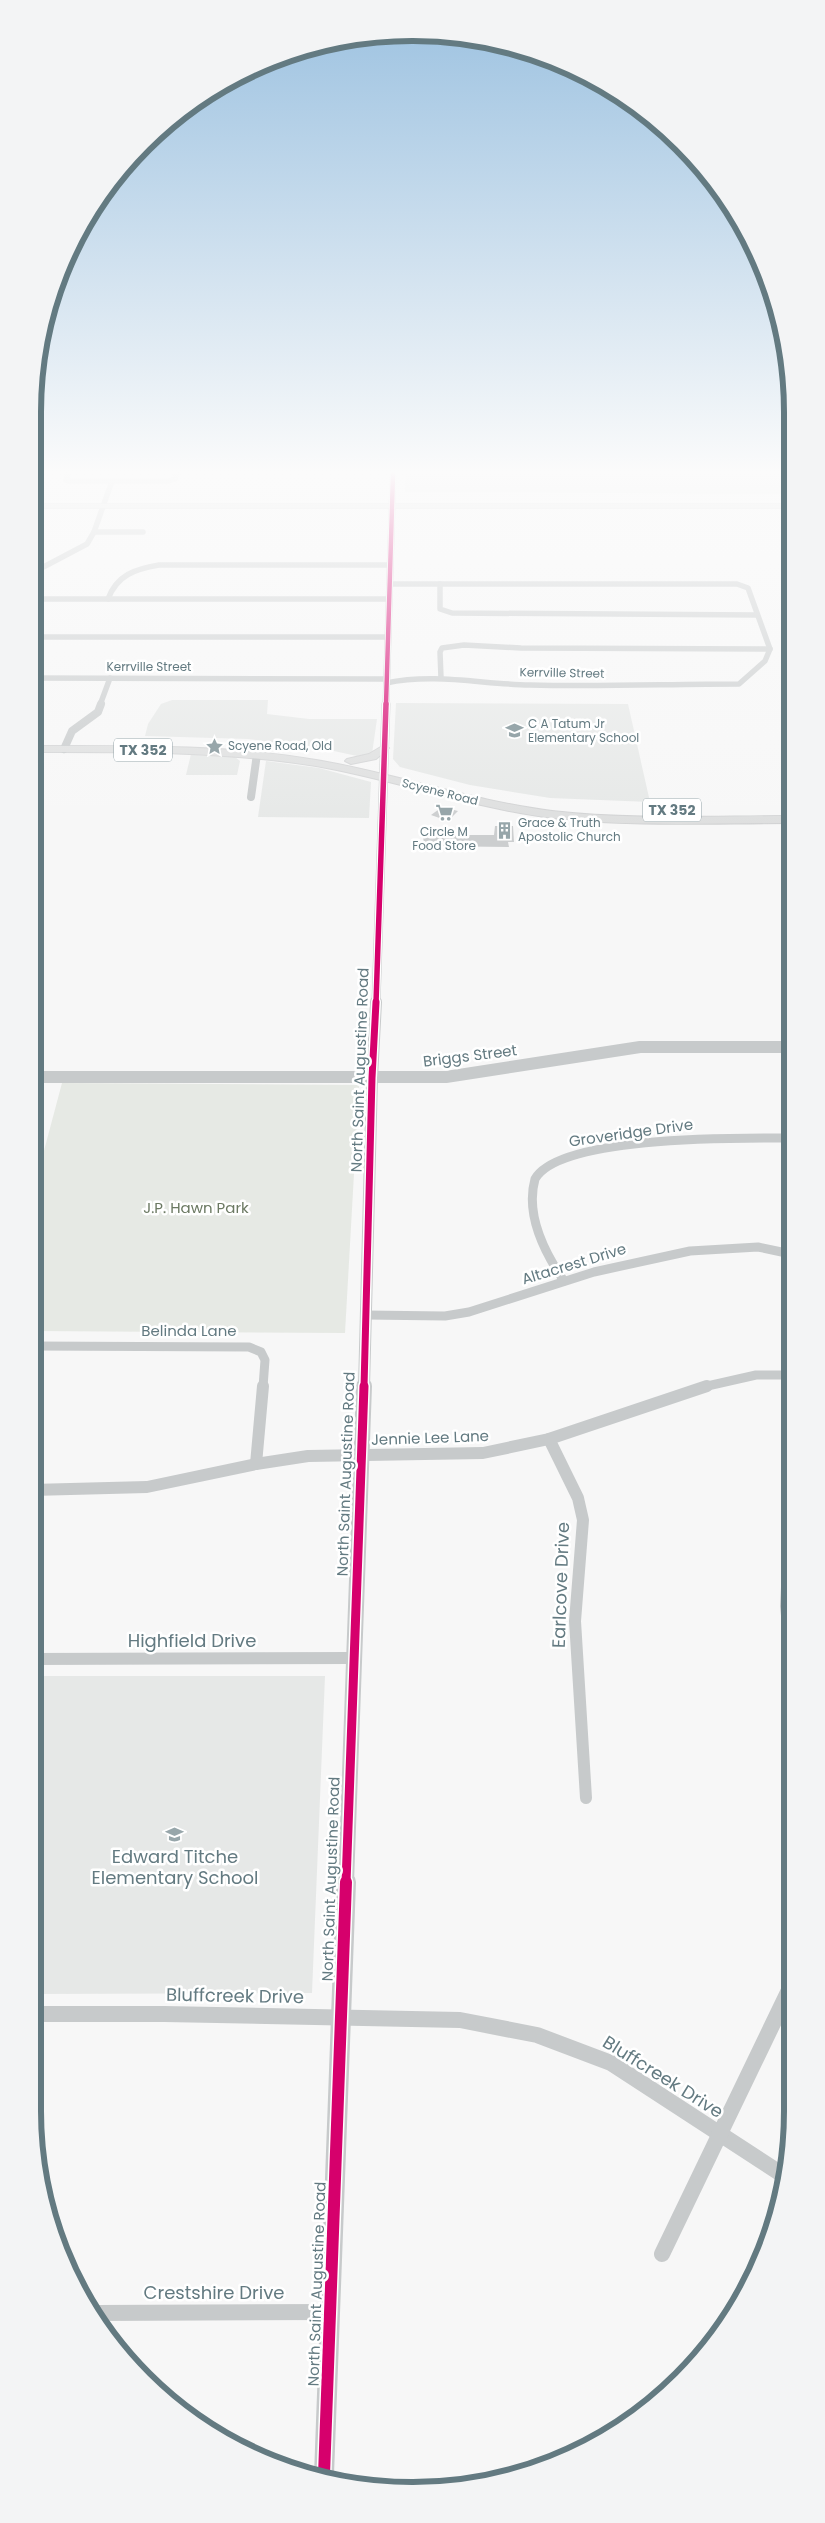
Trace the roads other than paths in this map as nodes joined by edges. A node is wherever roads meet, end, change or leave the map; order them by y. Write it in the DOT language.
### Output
graph roads {
  1 [pos="111,592"];
  2 [pos="388,592"];
  3 [pos="440,592"];
  4 [pos="749,592"];
  5 [pos="41,599"];
  6 [pos="108,599"];
  7 [pos="388,599"];
  8 [pos="757,615"];
  9 [pos="41,637"];
  10 [pos="387,637"];
  11 [pos="770,648"];
  12 [pos="41,678"];
  13 [pos="110,678"];
  14 [pos="441,678"];
  15 [pos="386,681"];
  16 [pos="41,742"];
  17 [pos="66,745"];
  18 [pos="41,748"];
  19 [pos="384,748"];
  20 [pos="260,750"];
  21 [pos="351,761"];
  22 [pos="383,774"];
  23 [pos="251,797"];
  24 [pos="784,811"];
  25 [pos="784,820"];
  26 [pos="784,1047"];
  27 [pos="41,1077"];
  28 [pos="372,1078"];
  29 [pos="784,1138"];
  30 [pos="784,1252"];
  31 [pos="564,1281"];
  32 [pos="366,1315"];
  33 [pos="41,1346"];
  34 [pos="784,1374"];
  35 [pos="549,1439"];
  36 [pos="360,1456"];
  37 [pos="256,1464"];
  38 [pos="41,1490"];
  39 [pos="352,1658"];
  40 [pos="41,1659"];
  41 [pos="586,1798"];
  42 [pos="784,2001"];
  43 [pos="41,2014"];
  44 [pos="340,2018"];
  45 [pos="720,2134"];
  46 [pos="779,2171"];
  47 [pos="662,2254"];
  48 [pos="330,2312"];
  49 [pos="102,2314"];
  50 [pos="324,2471"];
  1 -- 6 [label="street"];
  2 -- 7 [label="street, North Saint Augustine Road"];
  3 -- 8 [label="street"];
  4 -- 8 [label="street"];
  5 -- 6 [label="street"];
  6 -- 7 [label="street"];
  7 -- 10 [label="street, North Saint Augustine Road"];
  8 -- 11 [label="street"];
  9 -- 10 [label="street"];
  10 -- 15 [label="street, North Saint Augustine Road"];
  11 -- 14 [label="street, Kerrville Street"];
  11 -- 14 [label="street"];
  12 -- 13 [label="street, Kerrville Street"];
  13 -- 15 [label="street, Kerrville Street"];
  13 -- 17 [label="street"];
  14 -- 15 [label="street, Kerrville Street"];
  15 -- 19 [label="street, North Saint Augustine Road"];
  16 -- 17 [label="main road, Scyene Road / TX 352"];
  17 -- 18 [label="main road, Scyene Road / TX 352"];
  17 -- 20 [label="main road, Scyene Road / TX 352"];
  19 -- 21 [label="main road"];
  19 -- 22 [label="street, North Saint Augustine Road"];
  20 -- 21 [label="main road, Scyene Road / TX 352"];
  20 -- 22 [label="main road, Scyene Road / TX 352"];
  20 -- 23 [label="street"];
  21 -- 22 [label="main road, Scyene Road / TX 352"];
  22 -- 24 [label="main road, Scyene Road / TX 352"];
  22 -- 25 [label="main road, Scyene Road / TX 352"];
  22 -- 28 [label="street, North Saint Augustine Road"];
  26 -- 28 [label="street, Briggs Street"];
  27 -- 28 [label="street, Briggs Street"];
  28 -- 32 [label="street, North Saint Augustine Road"];
  29 -- 31 [label="street, Groveridge Drive"];
  30 -- 31 [label="street, Altacrest Drive"];
  31 -- 32 [label="street, Altacrest Drive"];
  32 -- 36 [label="street, North Saint Augustine Road"];
  33 -- 37 [label="street, Belinda Lane"];
  34 -- 35 [label="street, Jennie Lee Lane"];
  35 -- 36 [label="street, Jennie Lee Lane"];
  35 -- 41 [label="street, Earlcove Drive"];
  36 -- 37 [label="street, Jennie Lee Lane"];
  36 -- 39 [label="street, North Saint Augustine Road"];
  37 -- 38 [label="street, Jennie Lee Lane"];
  39 -- 40 [label="street, Highfield Drive"];
  39 -- 44 [label="street, North Saint Augustine Road"];
  42 -- 45 [label="street"];
  43 -- 44 [label="street, Bluffcreek Drive"];
  44 -- 45 [label="street, Bluffcreek Drive"];
  44 -- 48 [label="street, North Saint Augustine Road"];
  45 -- 46 [label="street, Bluffcreek Drive"];
  45 -- 47 [label="street"];
  48 -- 49 [label="street, Crestshire Drive"];
  48 -- 50 [label="street, North Saint Augustine Road"];
}
